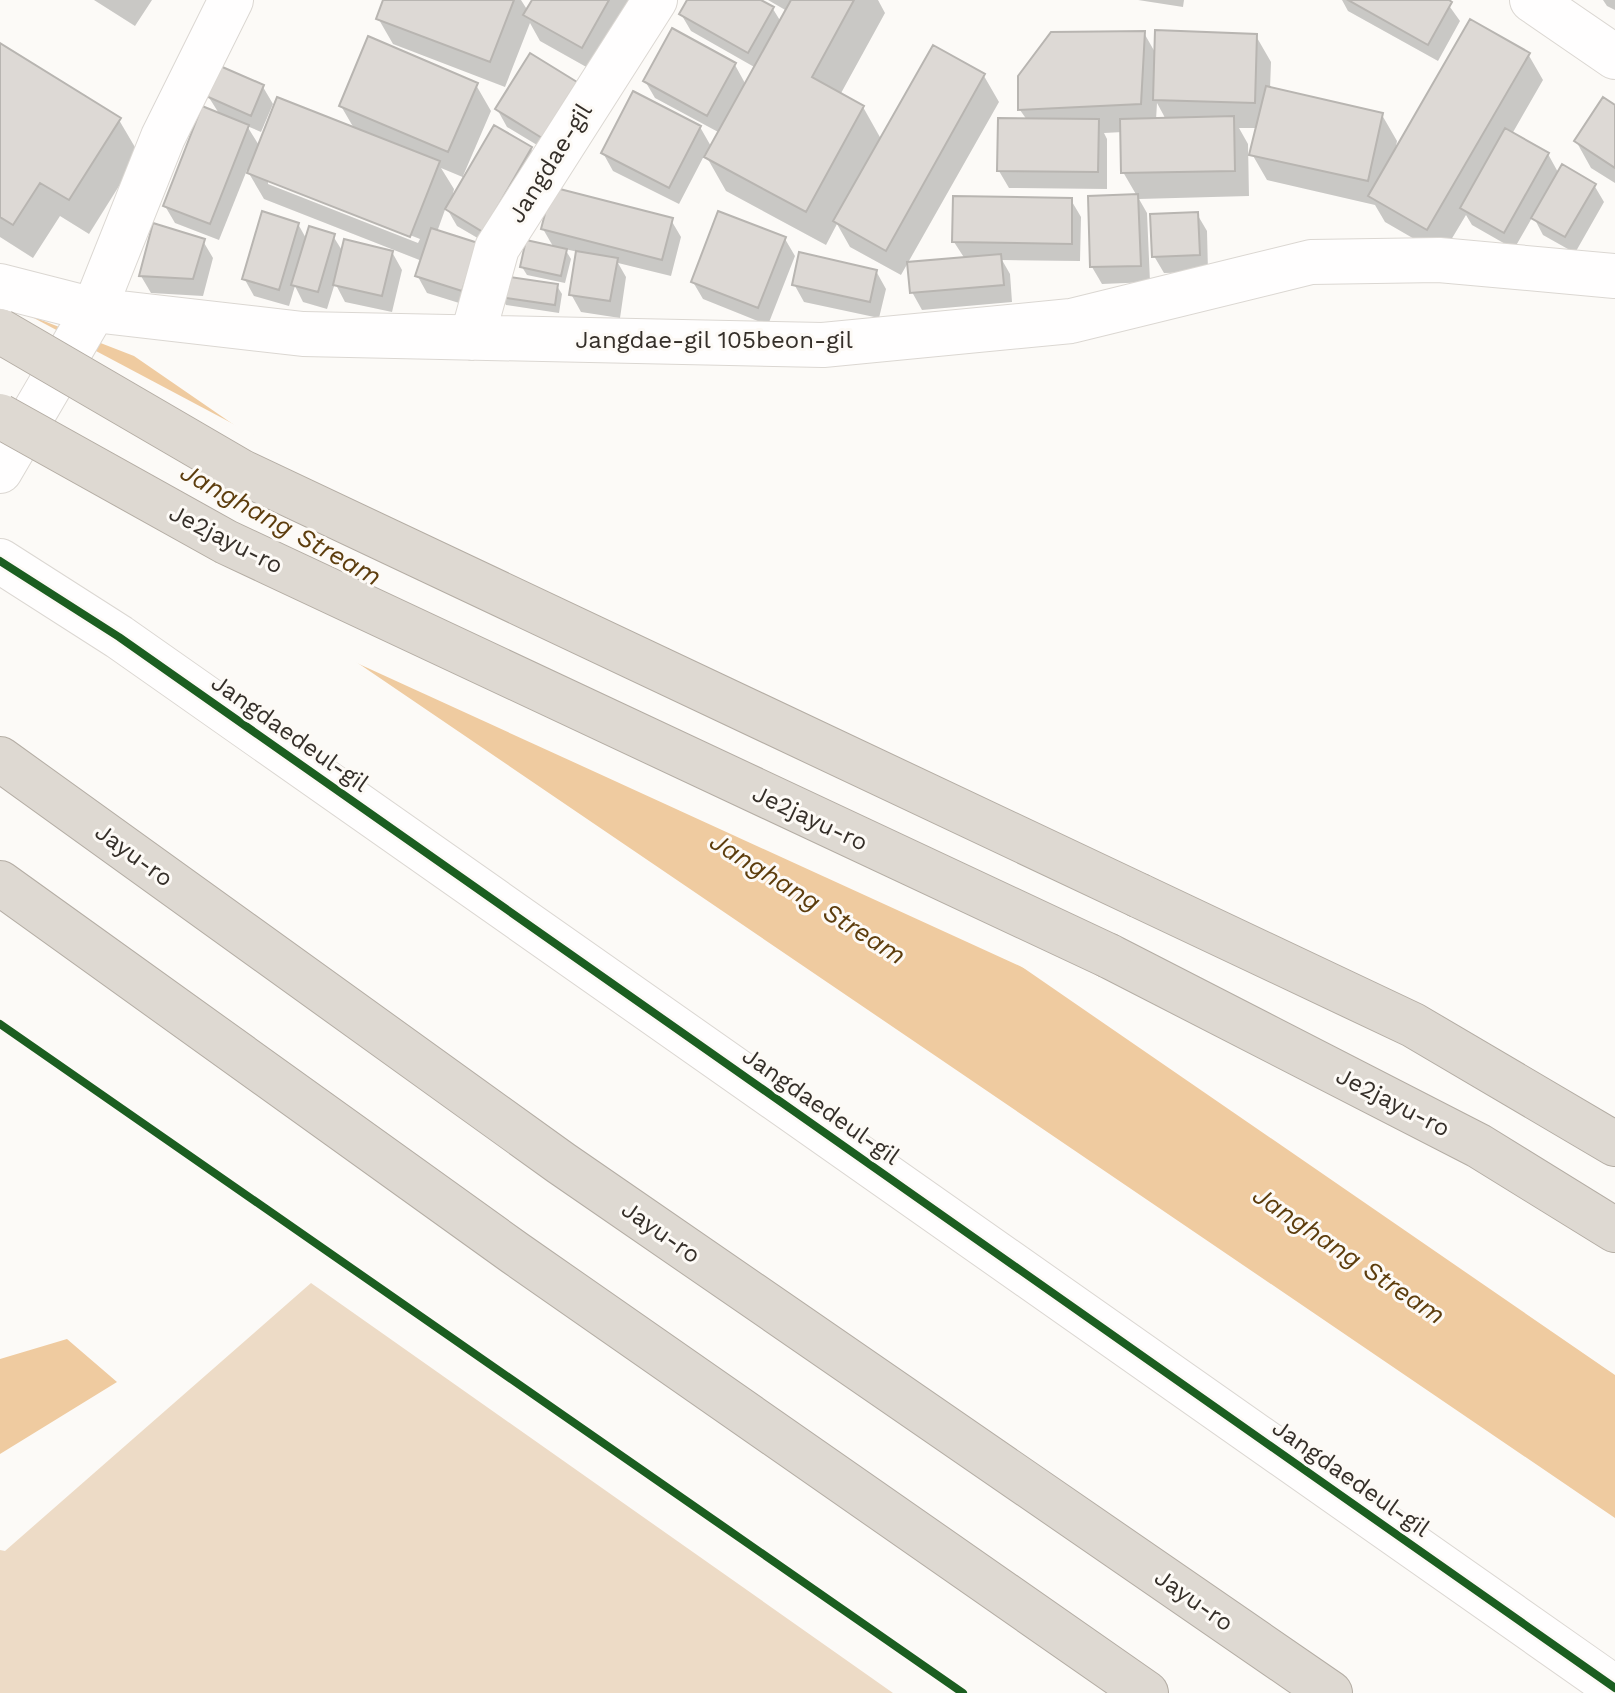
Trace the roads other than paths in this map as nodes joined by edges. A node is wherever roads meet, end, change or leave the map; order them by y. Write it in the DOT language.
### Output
graph roads {
  1 [pos="231,0"];
  2 [pos="655,0"];
  3 [pos="1540,2"];
  4 [pos="1615,57"];
  5 [pos="1615,276"];
  6 [pos="0,286"];
  7 [pos="90,317"];
  8 [pos="0,331"];
  9 [pos="472,338"];
  10 [pos="0,416"];
  11 [pos="0,471"];
  12 [pos="0,561"];
  13 [pos="0,759"];
  14 [pos="0,883"];
  15 [pos="1615,1144"];
  16 [pos="1615,1230"];
  17 [pos="1615,1688"];
  18 [pos="1146,1693"];
  19 [pos="1330,1693"];
  1 -- 7 [label="street"];
  2 -- 9 [label="street, Jangdae-gil"];
  3 -- 4 [label="street"];
  5 -- 9 [label="street, Jangdae-gil 105beon-gil"];
  6 -- 7 [label="street, Jangdae-gil 105beon-gil"];
  7 -- 9 [label="street, Jangdae-gil 105beon-gil"];
  7 -- 11 [label="street, bridge"];
  8 -- 15 [label="highway, bridge"];
  10 -- 16 [label="highway, Je2jayu-ro, bridge"];
  12 -- 17 [label="street, Jangdaedeul-gil"];
  13 -- 19 [label="highway, Jayu-ro"];
  14 -- 18 [label="highway"];
}
